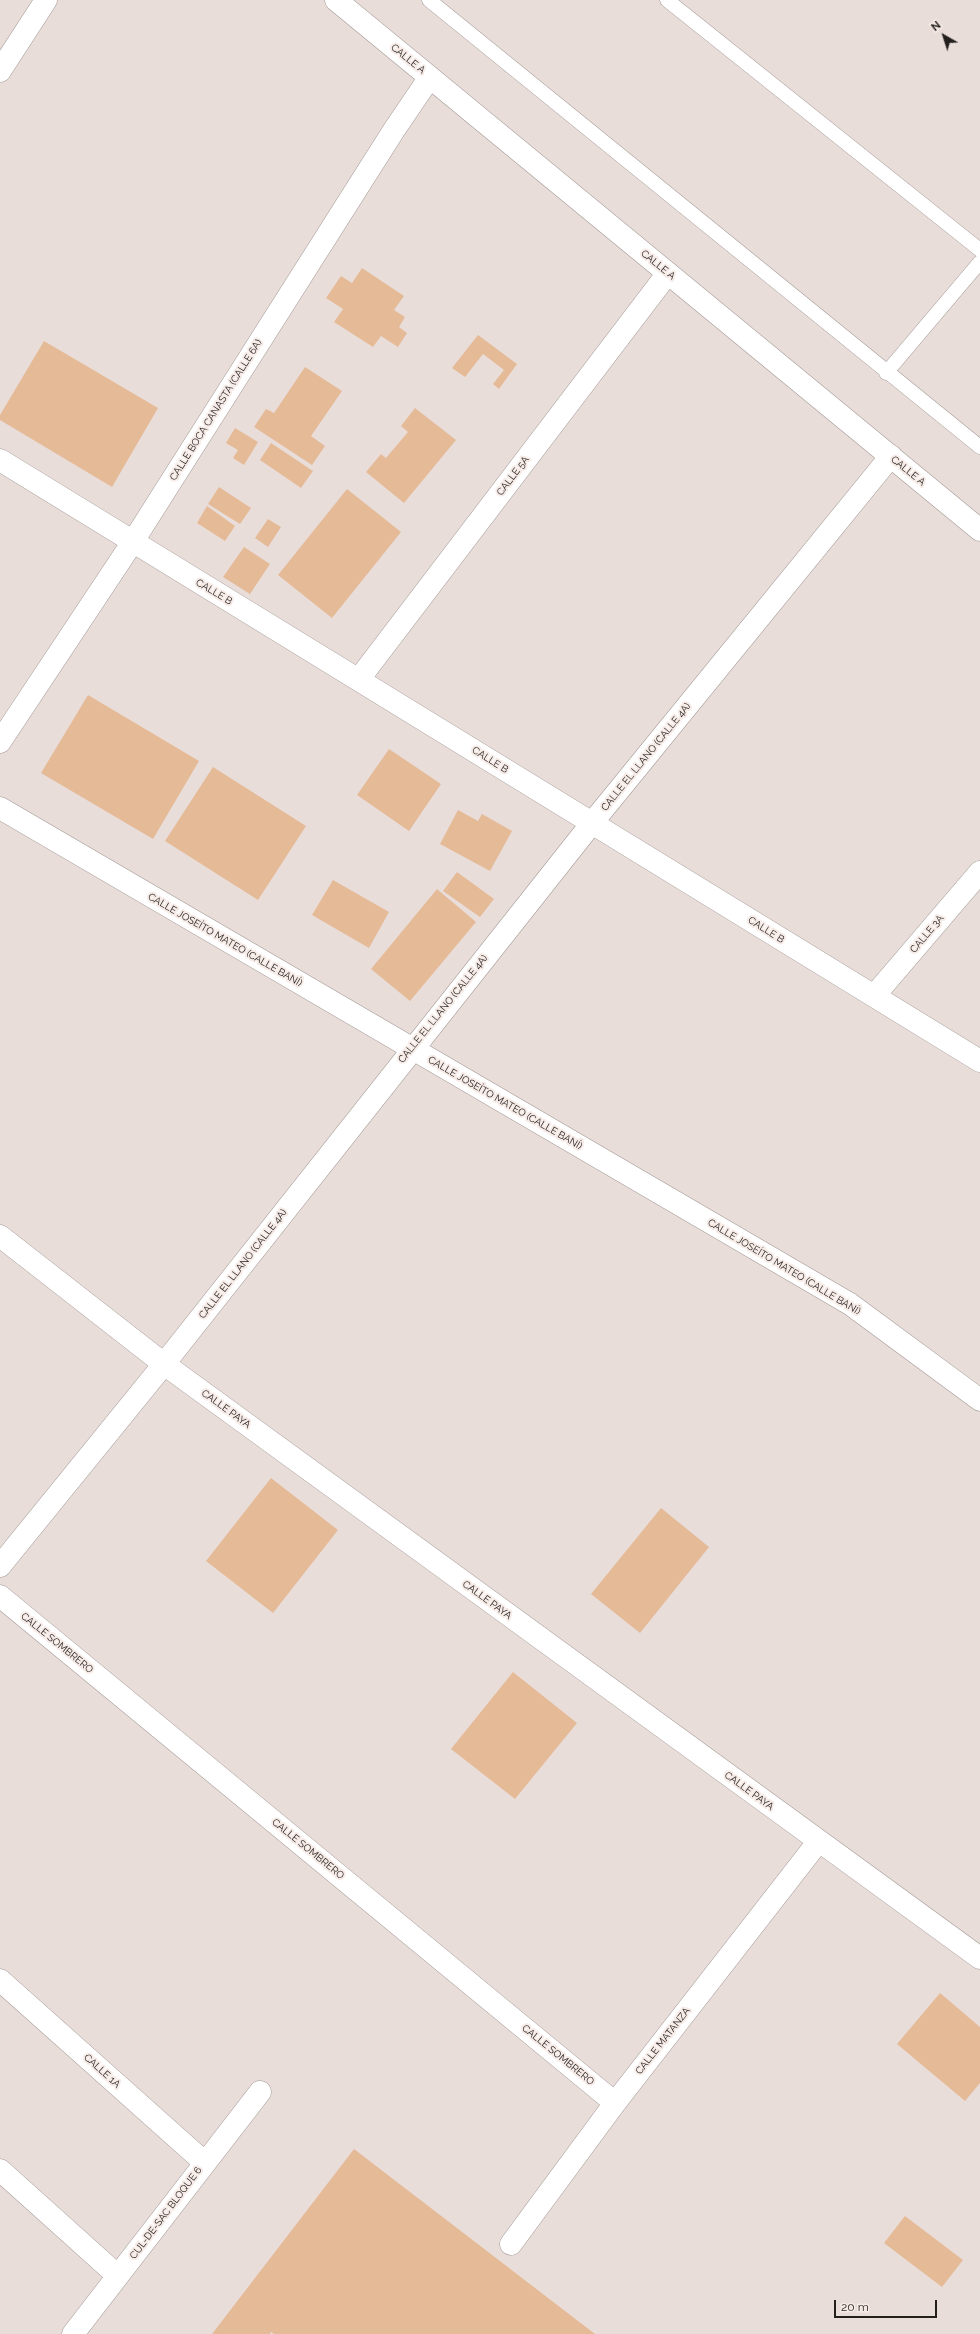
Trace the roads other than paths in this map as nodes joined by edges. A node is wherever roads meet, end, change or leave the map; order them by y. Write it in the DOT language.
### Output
graph roads {
  1 [pos="46,0"];
  2 [pos="336,0"];
  3 [pos="429,0"];
  4 [pos="667,0"];
  5 [pos="0,71"];
  6 [pos="430,77"];
  7 [pos="980,250"];
  8 [pos="980,262"];
  9 [pos="668,273"];
  10 [pos="886,373"];
  11 [pos="980,447"];
  12 [pos="891,456"];
  13 [pos="0,460"];
  14 [pos="980,530"];
  15 [pos="132,543"];
  16 [pos="359,679"];
  17 [pos="0,742"];
  18 [pos="0,808"];
  19 [pos="592,823"];
  20 [pos="980,872"];
  21 [pos="874,996"];
  22 [pos="412,1049"];
  23 [pos="980,1061"];
  24 [pos="0,1236"];
  25 [pos="164,1364"];
  26 [pos="980,1400"];
  27 [pos="0,1566"];
  28 [pos="0,1596"];
  29 [pos="818,1842"];
  30 [pos="980,1958"];
  31 [pos="3,1990"];
  32 [pos="260,2092"];
  33 [pos="615,2103"];
  34 [pos="204,2162"];
  35 [pos="0,2170"];
  36 [pos="511,2244"];
  37 [pos="118,2276"];
  38 [pos="72,2334"];
  1 -- 5 [label="street"];
  2 -- 6 [label="street, CALLE A"];
  3 -- 10 [label="lane"];
  4 -- 7 [label="lane"];
  6 -- 9 [label="street, CALLE A"];
  6 -- 15 [label="street, CALLE BOCA CANASTA (CALLE 6A)"];
  8 -- 10 [label="lane"];
  9 -- 12 [label="street, CALLE A"];
  9 -- 16 [label="street, CALLE 5A"];
  10 -- 11 [label="lane"];
  12 -- 14 [label="street, CALLE A"];
  12 -- 19 [label="street, CALLE EL LLANO (CALLE 4A)"];
  13 -- 15 [label="street, CALLE B"];
  15 -- 16 [label="street, CALLE B"];
  15 -- 17 [label="street, CALLE BOCA CANASTA (CALLE 6A)"];
  16 -- 19 [label="street, CALLE B"];
  18 -- 22 [label="street, CALLE JOSEÍTO MATEO (CALLE BANÍ)"];
  19 -- 21 [label="street, CALLE B"];
  19 -- 22 [label="street, CALLE EL LLANO (CALLE 4A)"];
  20 -- 21 [label="street, CALLE 3A"];
  21 -- 23 [label="street, CALLE B"];
  22 -- 25 [label="street, CALLE EL LLANO (CALLE 4A)"];
  22 -- 26 [label="street, CALLE JOSEÍTO MATEO (CALLE BANÍ)"];
  24 -- 25 [label="street, CALLE PAYA"];
  25 -- 27 [label="street, CALLE EL LLANO (CALLE 4A)"];
  25 -- 29 [label="street, CALLE PAYA"];
  28 -- 33 [label="street, CALLE SOMBRERO"];
  29 -- 30 [label="street, CALLE PAYA"];
  29 -- 33 [label="street, CALLE MATANZA"];
  31 -- 34 [label="street, CALLE 1A"];
  32 -- 34 [label="street, CUL-DE-SAC BLOQUE 6"];
  33 -- 36 [label="street, CALLE MATANZA"];
  34 -- 37 [label="street, CUL-DE-SAC BLOQUE 6"];
  35 -- 37 [label="street"];
  37 -- 38 [label="street, CUL-DE-SAC BLOQUE 6"];
}
